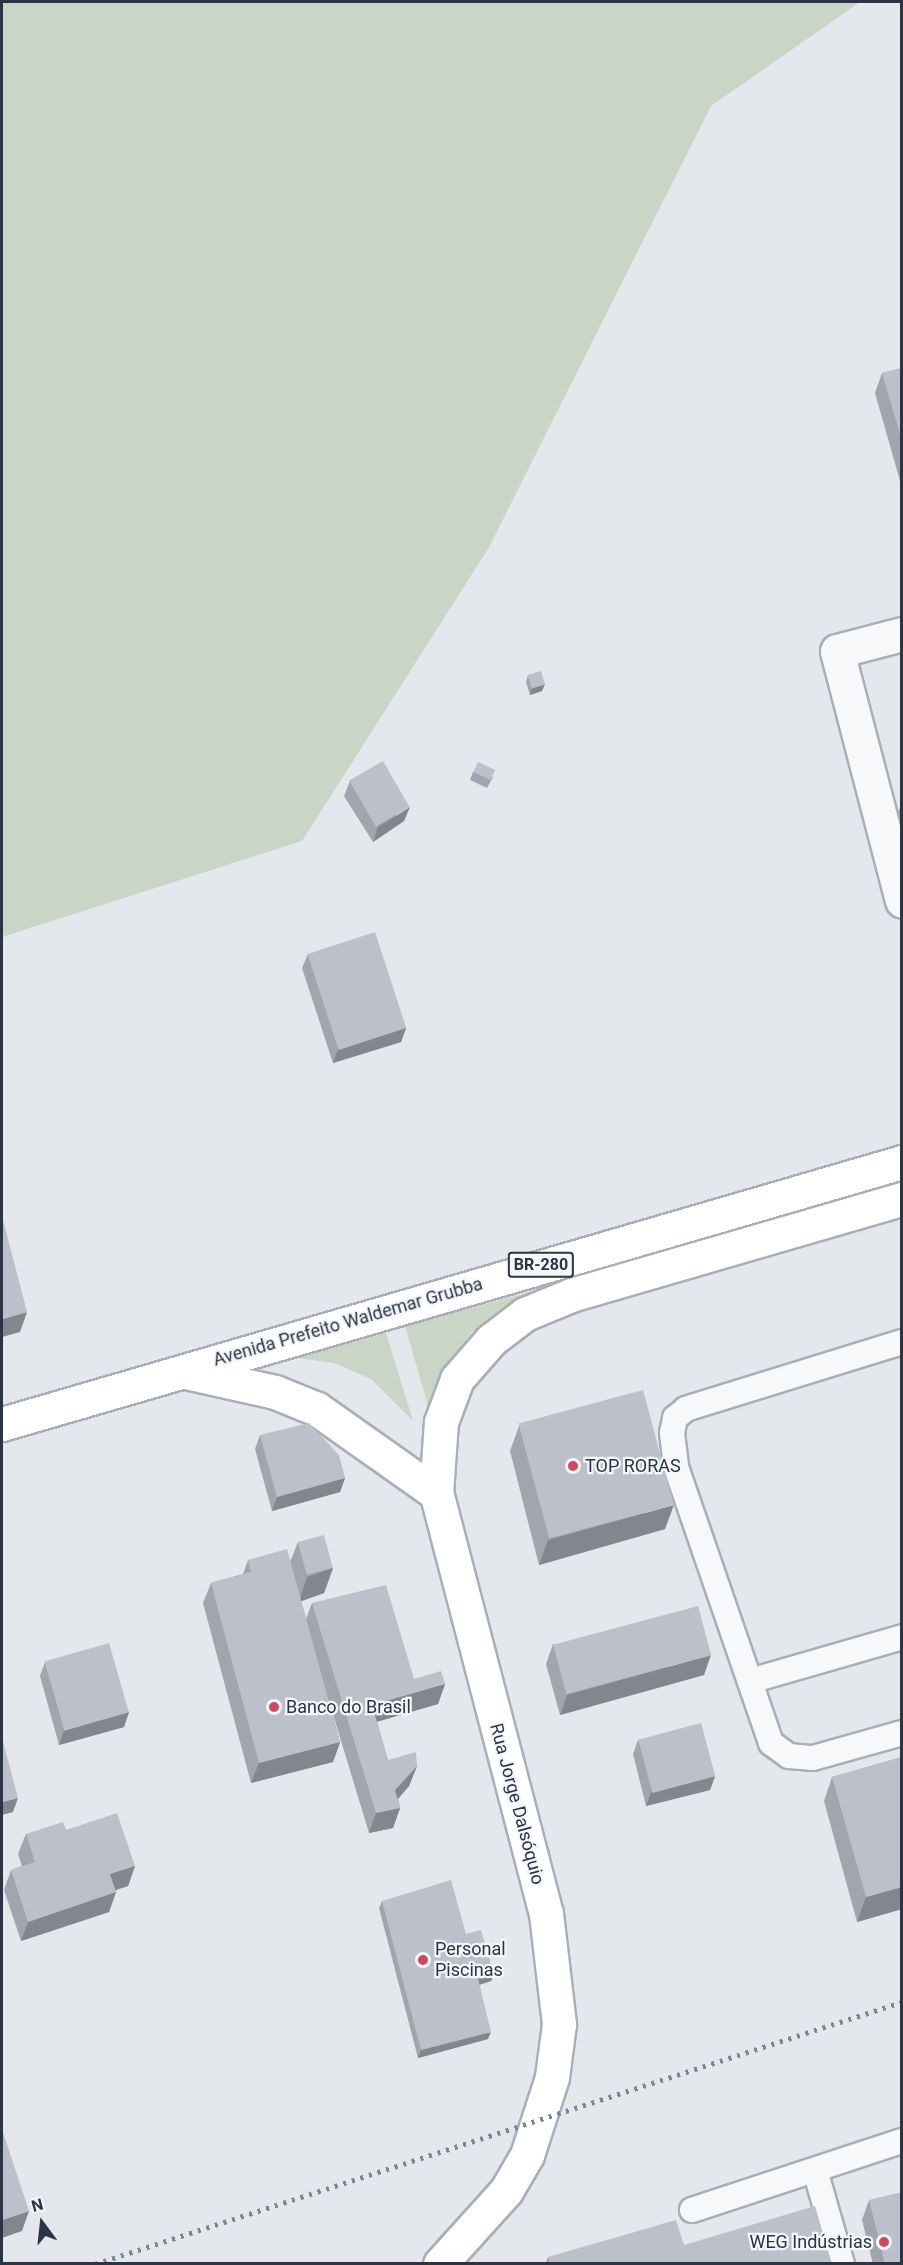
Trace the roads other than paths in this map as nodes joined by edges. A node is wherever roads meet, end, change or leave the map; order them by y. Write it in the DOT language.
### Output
graph roads {
  1 [pos="902,634"];
  2 [pos="902,901"];
  3 [pos="902,1162"];
  4 [pos="902,1199"];
  5 [pos="902,1342"];
  6 [pos="182,1371"];
  7 [pos="2,1424"];
  8 [pos="435,1493"];
  9 [pos="902,1637"];
  10 [pos="750,1681"];
  11 [pos="902,1733"];
  12 [pos="902,2141"];
  13 [pos="814,2170"];
  14 [pos="692,2210"];
  15 [pos="440,2264"];
  16 [pos="842,2264"];
  1 -- 2 [label="street"];
  3 -- 6 [label="highway, Avenida Prefeito Waldemar Grubba / BR-280"];
  4 -- 8 [label="highway, Rua Jorge Dalsóquio / BR-280"];
  5 -- 10 [label="lane"];
  6 -- 7 [label="highway, Avenida Prefeito Waldemar Grubba / BR-280"];
  6 -- 8 [label="highway"];
  8 -- 15 [label="highway, Rua Jorge Dalsóquio"];
  9 -- 10 [label="lane"];
  10 -- 11 [label="lane"];
  12 -- 13 [label="lane"];
  13 -- 14 [label="lane"];
  13 -- 16 [label="lane"];
}
